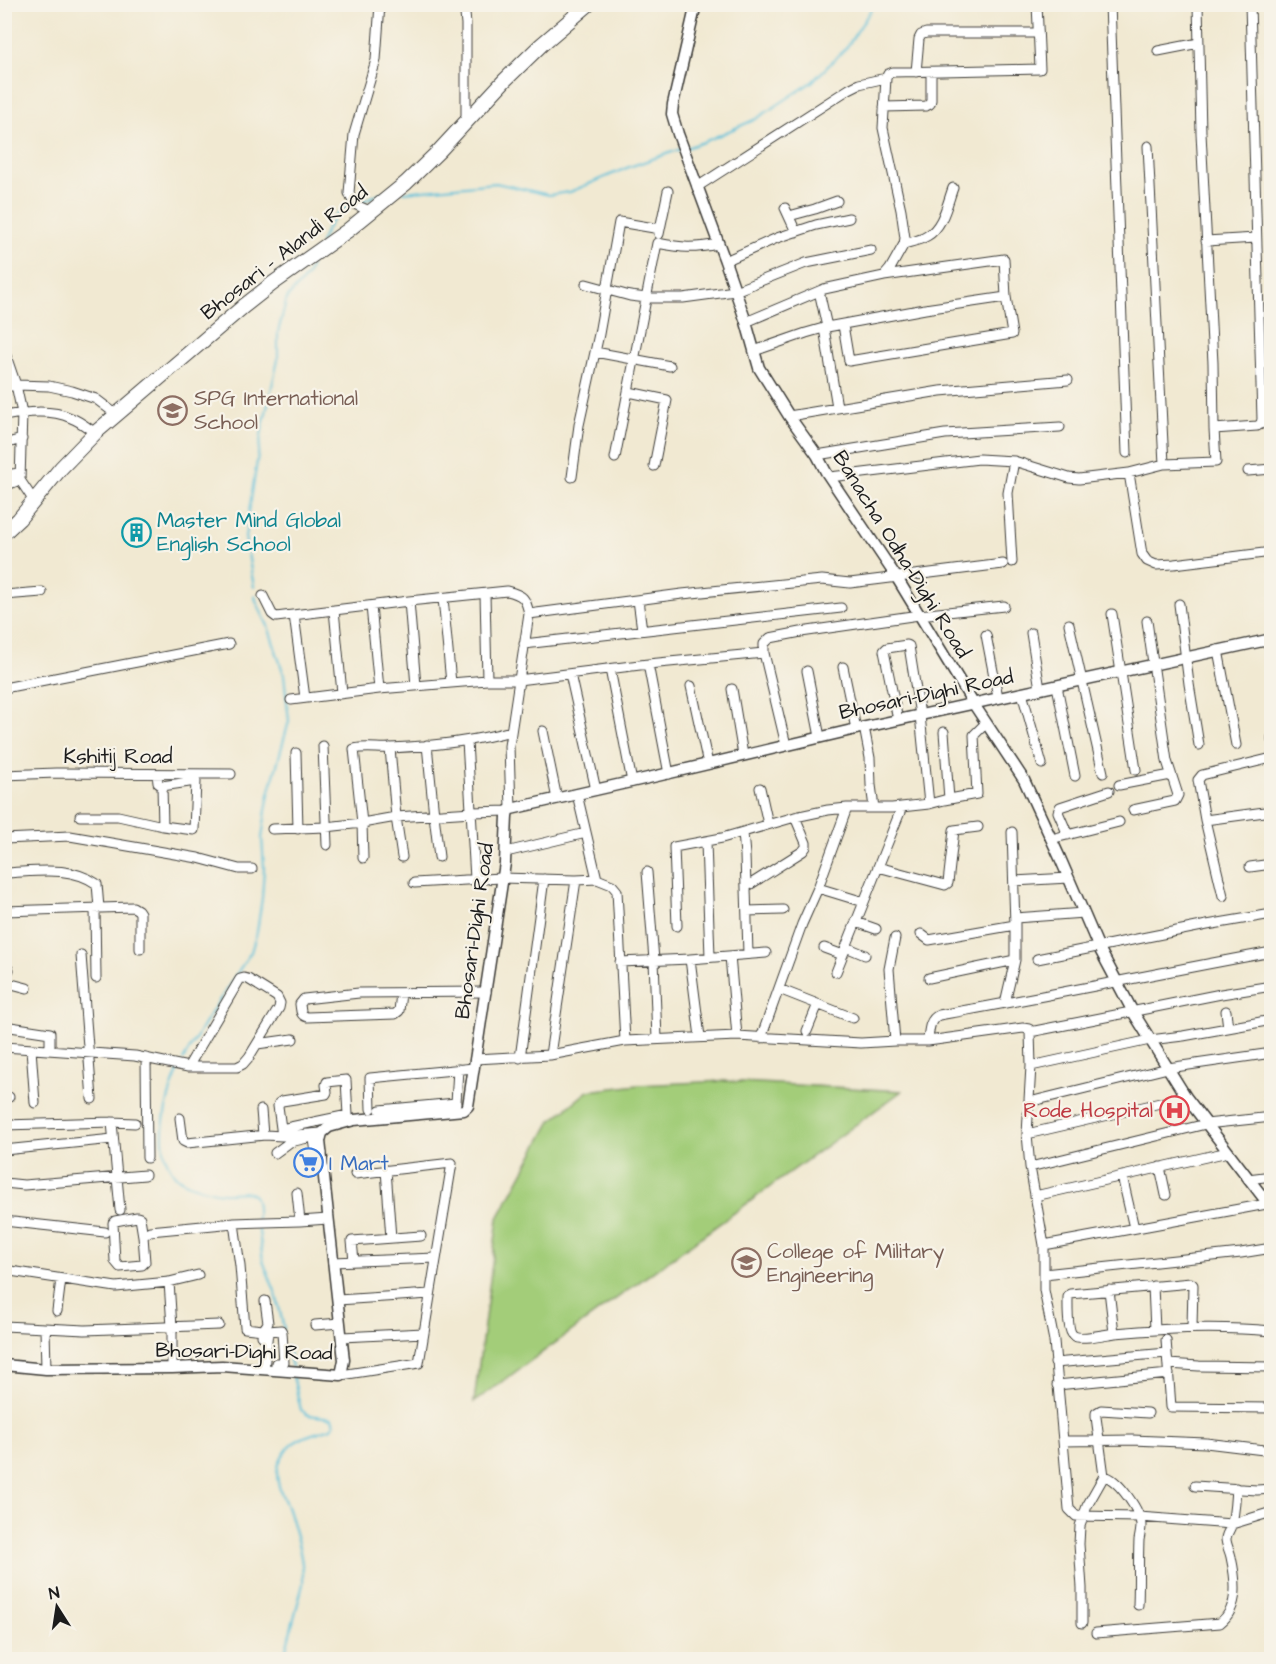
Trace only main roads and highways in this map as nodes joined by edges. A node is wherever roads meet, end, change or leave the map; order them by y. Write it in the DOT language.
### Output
graph roads {
  1 [pos="589,4"];
  2 [pos="4,533"];
  1 -- 2 [label="main road, Bhosari - Alandi Road"];
}
